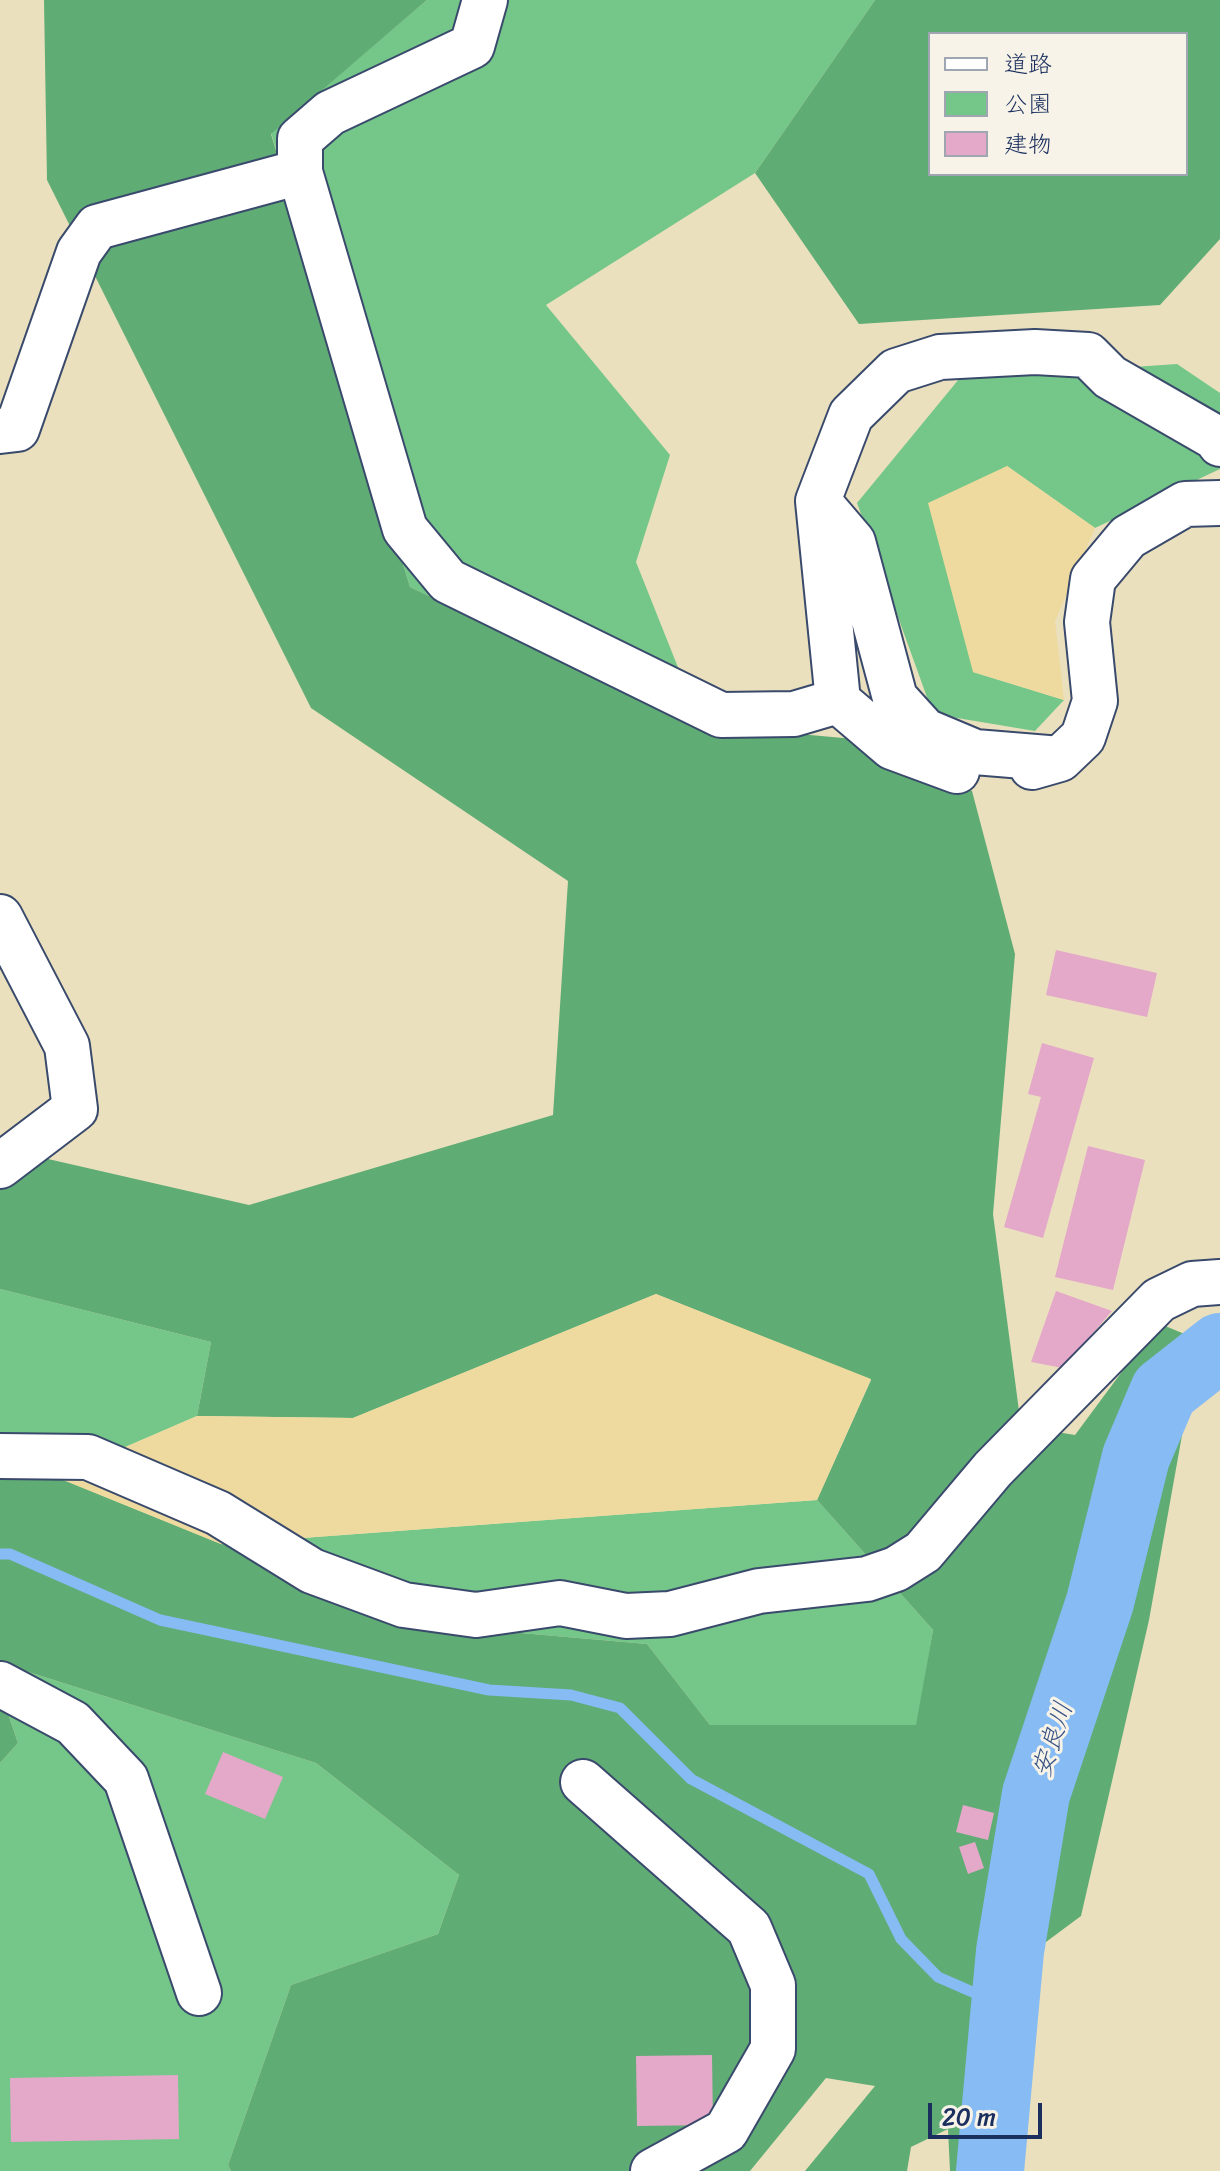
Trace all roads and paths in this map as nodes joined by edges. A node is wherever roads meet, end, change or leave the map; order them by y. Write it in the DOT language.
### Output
graph roads {
  1 [pos="485,0"];
  2 [pos="300,172"];
  3 [pos="0,431"];
  4 [pos="1220,444"];
  5 [pos="818,501"];
  6 [pos="1220,503"];
  7 [pos="838,701"];
  8 [pos="1060,759"];
  9 [pos="0,917"];
  10 [pos="0,1166"];
  11 [pos="1220,1282"];
  12 [pos="0,1456"];
  13 [pos="0,1684"];
  14 [pos="583,1782"];
  15 [pos="199,1993"];
  16 [pos="653,2171"];
  1 -- 2 [label="street"];
  2 -- 3 [label="street"];
  2 -- 7 [label="street"];
  4 -- 5 [label="street"];
  5 -- 7 [label="street"];
  5 -- 8 [label="street"];
  6 -- 8 [label="street"];
  7 -- 8 [label="street"];
  9 -- 10 [label="street"];
  11 -- 12 [label="street"];
  13 -- 15 [label="street"];
  14 -- 16 [label="street"];
}
